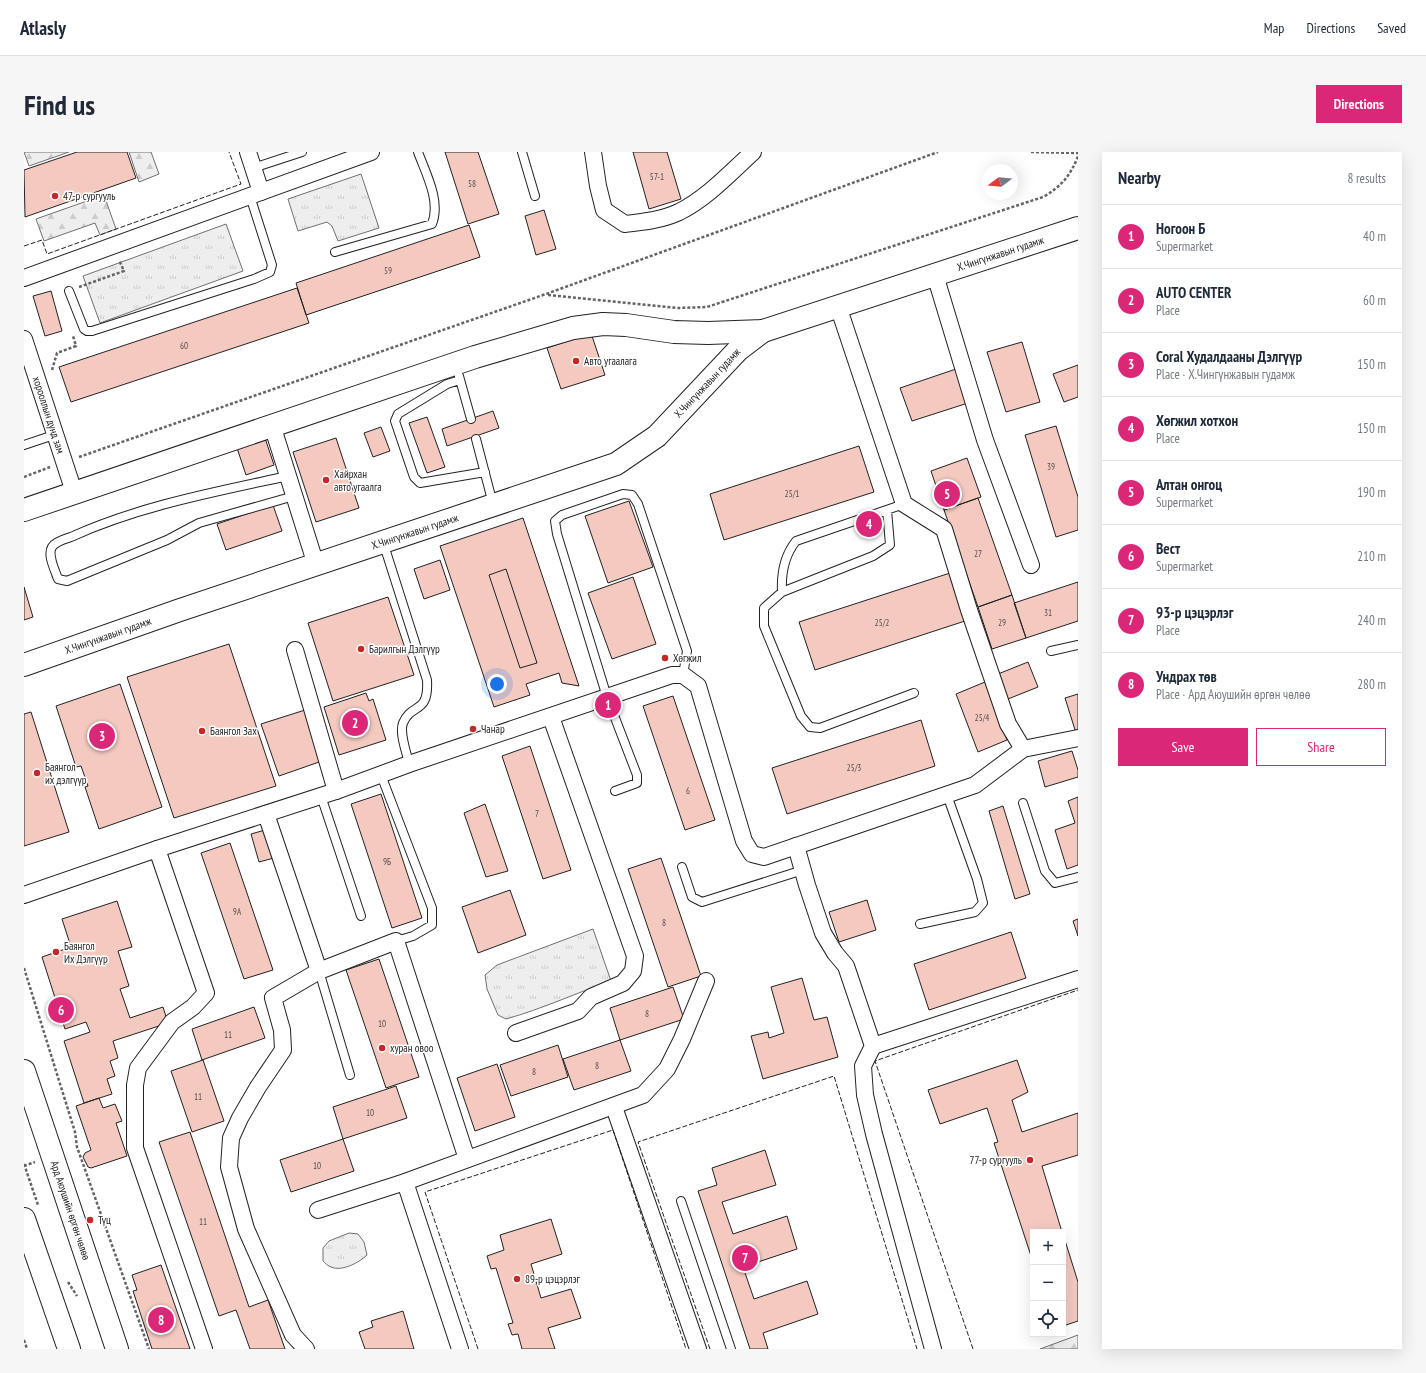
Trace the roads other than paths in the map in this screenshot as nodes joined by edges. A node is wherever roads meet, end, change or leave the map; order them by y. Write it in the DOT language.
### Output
graph roads {
  1 [pos="248,152"];
  2 [pos="302,152"];
  3 [pos="371,152"];
  4 [pos="418,152"];
  5 [pos="522,152"];
  6 [pos="594,152"];
  7 [pos="753,152"];
  8 [pos="253,168"];
  9 [pos="255,194"];
  10 [pos="534,196"];
  11 [pos="1078,228"];
  12 [pos="335,252"];
  13 [pos="935,275"];
  14 [pos="24,278"];
  15 [pos="69,291"];
  16 [pos="838,306"];
  17 [pos="763,330"];
  18 [pos="24,339"];
  19 [pos="458,372"];
  20 [pos="471,419"];
  21 [pos="272,426"];
  22 [pos="54,435"];
  23 [pos="476,439"];
  24 [pos="24,445"];
  25 [pos="485,472"];
  26 [pos="288,476"];
  27 [pos="74,492"];
  28 [pos="294,496"];
  29 [pos="904,504"];
  30 [pos="494,505"];
  31 [pos="24,510"];
  32 [pos="887,510"];
  33 [pos="383,542"];
  34 [pos="316,564"];
  35 [pos="1031,565"];
  36 [pos="782,592"];
  37 [pos="1078,645"];
  38 [pos="295,650"];
  39 [pos="1051,651"];
  40 [pos="24,665"];
  41 [pos="683,675"];
  42 [pos="914,693"];
  43 [pos="607,697"];
  44 [pos="551,717"];
  45 [pos="1078,738"];
  46 [pos="1023,749"];
  47 [pos="409,764"];
  48 [pos="381,775"];
  49 [pos="336,791"];
  50 [pos="615,791"];
  51 [pos="947,795"];
  52 [pos="321,796"];
  53 [pos="1023,803"];
  54 [pos="266,814"];
  55 [pos="796,846"];
  56 [pos="157,849"];
  57 [pos="682,867"];
  58 [pos="803,870"];
  59 [pos="1078,877"];
  60 [pos="24,895"];
  61 [pos="361,916"];
  62 [pos="920,924"];
  63 [pos="396,941"];
  64 [pos="318,971"];
  65 [pos="1078,979"];
  66 [pos="706,981"];
  67 [pos="516,1033"];
  68 [pos="873,1046"];
  69 [pos="24,1071"];
  70 [pos="350,1075"];
  71 [pos="614,1107"];
  72 [pos="467,1160"];
  73 [pos="405,1182"];
  74 [pos="681,1201"];
  75 [pos="318,1210"];
  76 [pos="24,1219"];
  77 [pos="68,1349"];
  78 [pos="117,1349"];
  79 [pos="204,1349"];
  80 [pos="306,1349"];
  81 [pos="460,1349"];
  82 [pos="698,1349"];
  83 [pos="731,1349"];
  84 [pos="933,1349"];
  1 -- 8 [label="street"];
  2 -- 8 [label="lane"];
  3 -- 9 [label="street"];
  4 -- 12 [label="lane"];
  5 -- 10 [label="lane"];
  6 -- 7 [label="street"];
  8 -- 9 [label="street"];
  9 -- 14 [label="street"];
  9 -- 15 [label="lane"];
  11 -- 13 [label="main road, Х.Чингүнжавын гудамж"];
  13 -- 16 [label="main road, Х.Чингүнжавын гудамж"];
  13 -- 35 [label="street"];
  16 -- 17 [label="main road, Х.Чингүнжавын гудамж"];
  16 -- 29 [label="street"];
  17 -- 19 [label="main road, Х.Чингүнжавын гудамж"];
  17 -- 30 [label="main road, Х.Чингүнжавын гудамж"];
  18 -- 22 [label="street, хорооллын дунд зам"];
  19 -- 20 [label="lane"];
  19 -- 21 [label="main road, Х.Чингүнжавын гудамж"];
  19 -- 25 [label="lane"];
  21 -- 26 [label="street"];
  21 -- 27 [label="main road, Х.Чингүнжавын гудамж"];
  22 -- 24 [label="lane"];
  22 -- 27 [label="street, хорооллын дунд зам"];
  23 -- 25 [label="lane"];
  25 -- 30 [label="lane"];
  26 -- 28 [label="street"];
  26 -- 28 [label="lane"];
  27 -- 31 [label="main road, Х.Чингүнжавын гудамж"];
  28 -- 34 [label="street"];
  29 -- 32 [label="lane"];
  29 -- 46 [label="street"];
  30 -- 33 [label="main road, Х.Чингүнжавын гудамж"];
  32 -- 36 [label="lane"];
  32 -- 36 [label="lane"];
  33 -- 34 [label="main road, Х.Чингүнжавын гудамж"];
  33 -- 47 [label="lane"];
  34 -- 40 [label="main road, Х.Чингүнжавын гудамж"];
  36 -- 42 [label="lane"];
  37 -- 39 [label="lane"];
  38 -- 49 [label="street"];
  41 -- 43 [label="street"];
  41 -- 43 [label="lane"];
  41 -- 55 [label="street"];
  43 -- 44 [label="street"];
  43 -- 50 [label="lane"];
  44 -- 47 [label="street"];
  44 -- 67 [label="street"];
  45 -- 46 [label="street"];
  46 -- 51 [label="street"];
  47 -- 48 [label="street"];
  48 -- 49 [label="street"];
  48 -- 63 [label="lane"];
  49 -- 52 [label="street"];
  51 -- 55 [label="street"];
  51 -- 62 [label="lane"];
  52 -- 54 [label="street"];
  52 -- 61 [label="lane"];
  53 -- 59 [label="lane"];
  54 -- 56 [label="street"];
  54 -- 64 [label="street"];
  55 -- 58 [label="street"];
  56 -- 60 [label="street"];
  56 -- 79 [label="street"];
  57 -- 58 [label="lane"];
  58 -- 68 [label="street"];
  63 -- 64 [label="street"];
  63 -- 72 [label="street"];
  64 -- 70 [label="lane"];
  64 -- 80 [label="street"];
  65 -- 68 [label="street"];
  66 -- 71 [label="street"];
  68 -- 84 [label="street"];
  69 -- 78 [label="main road, Ард Аюушийн өргөн чөлөө"];
  71 -- 72 [label="street"];
  71 -- 82 [label="street"];
  72 -- 73 [label="street"];
  73 -- 75 [label="street"];
  73 -- 81 [label="street"];
  74 -- 83 [label="lane"];
  76 -- 77 [label="main road"];
}
